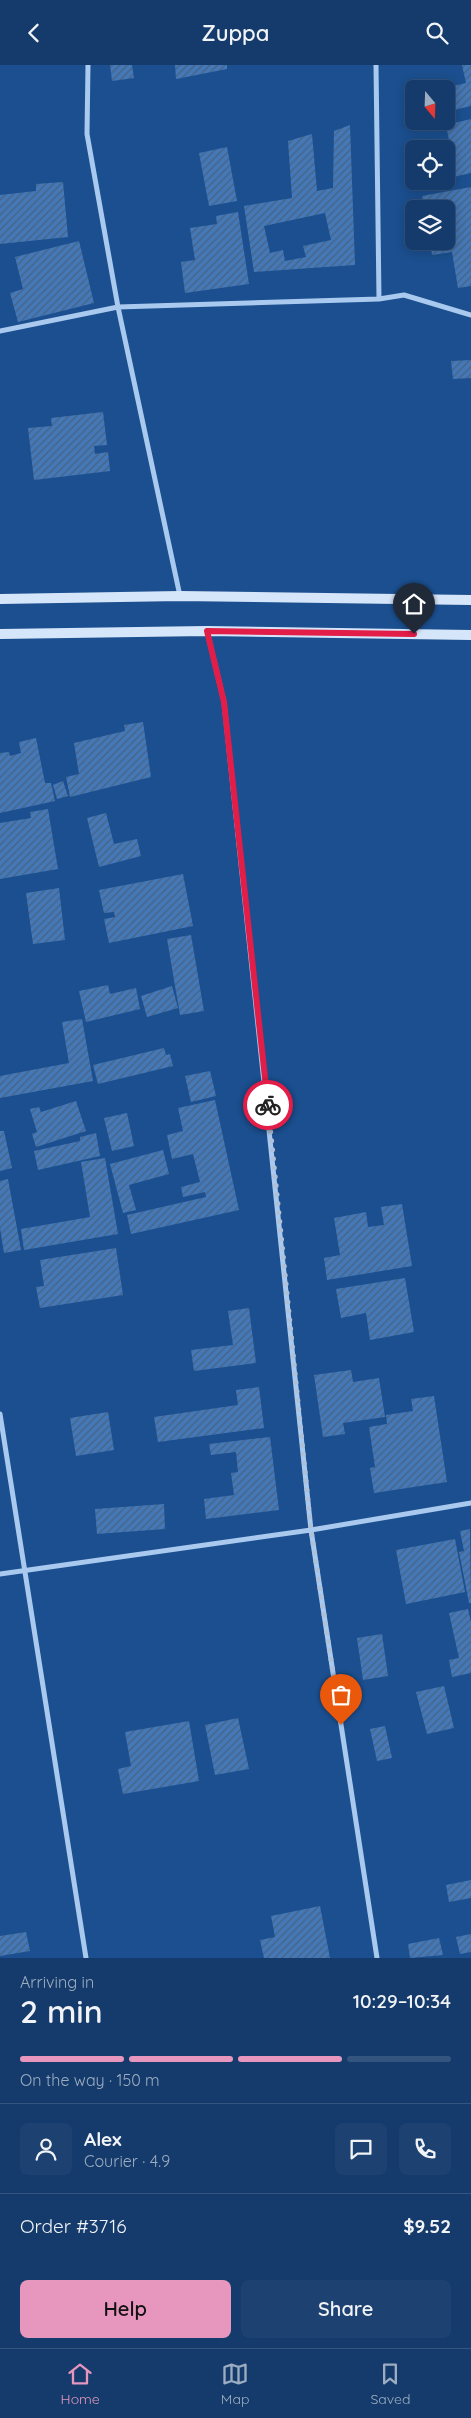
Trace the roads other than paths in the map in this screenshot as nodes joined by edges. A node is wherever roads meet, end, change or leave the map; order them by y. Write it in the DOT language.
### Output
graph roads {
  1 [pos="88,65"];
  2 [pos="376,65"];
  3 [pos="379,299"];
  4 [pos="118,307"];
  5 [pos="471,315"];
  6 [pos="0,331"];
  7 [pos="180,596"];
  8 [pos="0,599"];
  9 [pos="471,600"];
  10 [pos="207,631"];
  11 [pos="0,634"];
  12 [pos="471,635"];
  13 [pos="0,1414"];
  14 [pos="471,1503"];
  15 [pos="311,1530"];
  16 [pos="25,1570"];
  17 [pos="0,1574"];
  18 [pos="86,1958"];
  19 [pos="377,1958"];
  1 -- 4 [label="street"];
  2 -- 3 [label="street"];
  3 -- 4 [label="street"];
  3 -- 5 [label="street"];
  4 -- 6 [label="street"];
  4 -- 7 [label="street"];
  7 -- 8 [label="street"];
  7 -- 9 [label="street"];
  10 -- 11 [label="street"];
  10 -- 12 [label="street"];
  10 -- 15 [label="street"];
  13 -- 16 [label="street"];
  14 -- 15 [label="street"];
  15 -- 16 [label="street"];
  15 -- 19 [label="street"];
  16 -- 17 [label="street"];
  16 -- 18 [label="street"];
}
